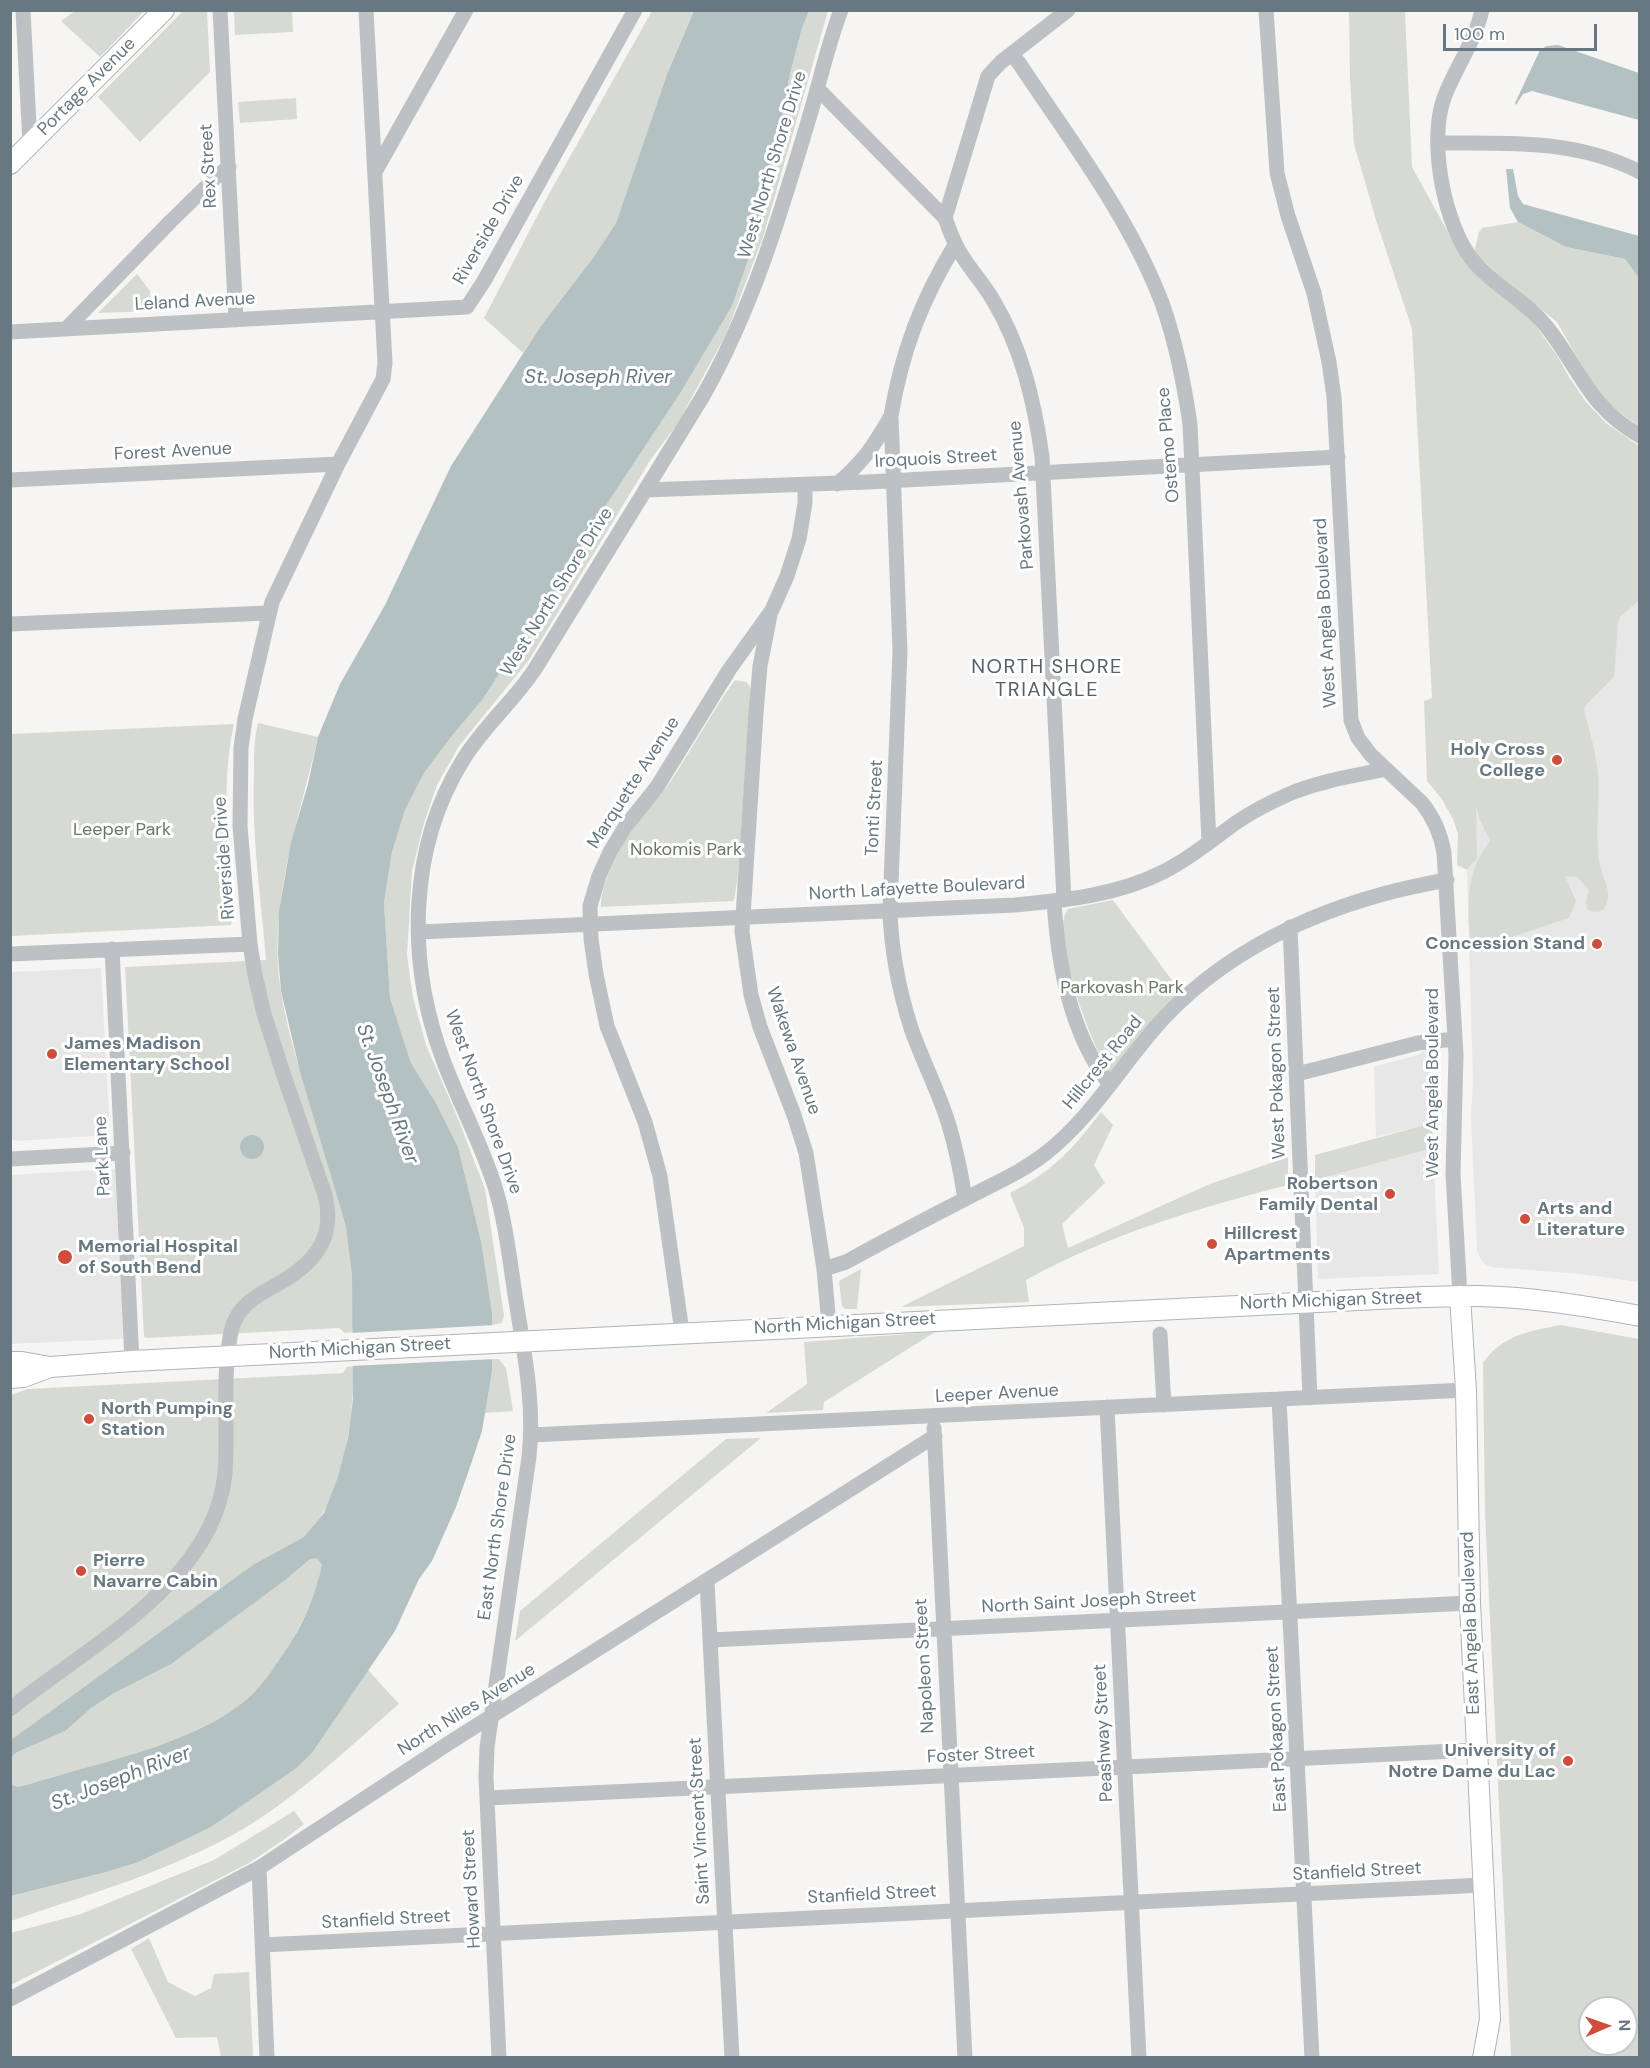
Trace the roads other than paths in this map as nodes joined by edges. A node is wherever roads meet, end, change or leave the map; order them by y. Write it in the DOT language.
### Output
graph roads {
  1 [pos="22,10"];
  2 [pos="164,10"];
  3 [pos="220,10"];
  4 [pos="366,10"];
  5 [pos="466,10"];
  6 [pos="635,10"];
  7 [pos="841,10"];
  8 [pos="1068,10"];
  9 [pos="1266,10"];
  10 [pos="1482,10"];
  11 [pos="1011,54"];
  12 [pos="818,89"];
  13 [pos="1438,143"];
  14 [pos="30,144"];
  15 [pos="10,164"];
  16 [pos="229,167"];
  17 [pos="376,170"];
  18 [pos="1640,172"];
  19 [pos="945,218"];
  20 [pos="955,245"];
  21 [pos="382,312"];
  22 [pos="236,320"];
  23 [pos="66,329"];
  24 [pos="10,332"];
  25 [pos="891,416"];
  26 [pos="1640,436"];
  27 [pos="1338,457"];
  28 [pos="339,464"];
  29 [pos="1192,465"];
  30 [pos="1043,474"];
  31 [pos="10,480"];
  32 [pos="892,481"];
  33 [pos="837,484"];
  34 [pos="805,485"];
  35 [pos="645,490"];
  36 [pos="771,610"];
  37 [pos="268,613"];
  38 [pos="10,624"];
  39 [pos="1386,769"];
  40 [pos="1209,842"];
  41 [pos="1447,880"];
  42 [pos="1059,901"];
  43 [pos="890,910"];
  44 [pos="741,918"];
  45 [pos="590,925"];
  46 [pos="1290,927"];
  47 [pos="419,932"];
  48 [pos="250,944"];
  49 [pos="112,949"];
  50 [pos="10,954"];
  51 [pos="1455,1039"];
  52 [pos="1297,1074"];
  53 [pos="1110,1085"];
  54 [pos="123,1153"];
  55 [pos="10,1159"];
  56 [pos="966,1199"];
  57 [pos="824,1269"];
  58 [pos="1460,1296"];
  59 [pos="1305,1302"];
  60 [pos="1640,1316"];
  61 [pos="829,1325"];
  62 [pos="682,1332"];
  63 [pos="1160,1334"];
  64 [pos="522,1341"];
  65 [pos="228,1356"];
  66 [pos="132,1361"];
  67 [pos="10,1362"];
  68 [pos="50,1367"];
  69 [pos="10,1378"];
  70 [pos="1466,1390"];
  71 [pos="1310,1398"];
  72 [pos="1279,1399"];
  73 [pos="1164,1405"];
  74 [pos="1107,1407"];
  75 [pos="934,1416"];
  76 [pos="531,1435"];
  77 [pos="935,1436"];
  78 [pos="707,1582"];
  79 [pos="1470,1604"];
  80 [pos="1291,1611"];
  81 [pos="1118,1620"];
  82 [pos="943,1629"];
  83 [pos="711,1640"];
  84 [pos="10,1709"];
  85 [pos="490,1718"];
  86 [pos="1476,1750"];
  87 [pos="1299,1759"];
  88 [pos="1125,1767"];
  89 [pos="950,1776"];
  90 [pos="719,1787"];
  91 [pos="487,1798"];
  92 [pos="259,1868"];
  93 [pos="1483,1885"];
  94 [pos="1305,1894"];
  95 [pos="1132,1902"];
  96 [pos="957,1911"];
  97 [pos="725,1922"];
  98 [pos="494,1933"];
  99 [pos="262,1945"];
  100 [pos="10,1999"];
  101 [pos="267,2058"];
  102 [pos="499,2058"];
  103 [pos="732,2058"];
  104 [pos="965,2058"];
  105 [pos="1139,2058"];
  106 [pos="1312,2058"];
  107 [pos="1483,2058"];
  1 -- 14 [label="street"];
  2 -- 14 [label="main road, Portage Avenue"];
  3 -- 16 [label="street, Rex Street"];
  4 -- 17 [label="street"];
  5 -- 17 [label="street"];
  6 -- 21 [label="street, Riverside Drive"];
  7 -- 12 [label="street, West North Shore Drive"];
  8 -- 11 [label="street"];
  9 -- 27 [label="street, West Angela Boulevard"];
  10 -- 13 [label="street"];
  11 -- 19 [label="street"];
  11 -- 29 [label="street, Ostemo Place"];
  12 -- 19 [label="street, Parkovash Avenue"];
  12 -- 35 [label="street, West North Shore Drive"];
  13 -- 18 [label="street"];
  13 -- 26 [label="street"];
  14 -- 15 [label="main road, Portage Avenue"];
  16 -- 22 [label="street, Rex Street"];
  16 -- 23 [label="street"];
  17 -- 21 [label="street"];
  19 -- 20 [label="street, Parkovash Avenue"];
  20 -- 25 [label="street"];
  20 -- 30 [label="street, Parkovash Avenue"];
  21 -- 22 [label="street, Leland Avenue"];
  21 -- 28 [label="street, Riverside Drive"];
  22 -- 23 [label="street, Leland Avenue"];
  23 -- 24 [label="street, Leland Avenue"];
  25 -- 32 [label="street"];
  25 -- 33 [label="street"];
  27 -- 29 [label="street, Iroquois Street"];
  27 -- 39 [label="street, West Angela Boulevard"];
  28 -- 31 [label="street, Forest Avenue"];
  28 -- 37 [label="street, Riverside Drive"];
  29 -- 30 [label="street, Iroquois Street"];
  29 -- 40 [label="street, Ostemo Place"];
  30 -- 32 [label="street, Iroquois Street"];
  30 -- 42 [label="street, Parkovash Avenue"];
  32 -- 33 [label="street, Iroquois Street"];
  32 -- 43 [label="street, Tonti Street"];
  33 -- 34 [label="street, Iroquois Street"];
  34 -- 35 [label="street, Iroquois Street"];
  34 -- 36 [label="street, Marquette Avenue"];
  35 -- 47 [label="street, West North Shore Drive"];
  36 -- 44 [label="street, Wakewa Avenue"];
  36 -- 45 [label="street, Marquette Avenue"];
  37 -- 38 [label="street"];
  37 -- 48 [label="street, Riverside Drive"];
  39 -- 40 [label="street, North Lafayette Boulevard"];
  39 -- 41 [label="street, West Angela Boulevard"];
  40 -- 42 [label="street, North Lafayette Boulevard"];
  41 -- 46 [label="street, Hillcrest Road"];
  41 -- 51 [label="street, West Angela Boulevard"];
  42 -- 43 [label="street, North Lafayette Boulevard"];
  42 -- 53 [label="street, Parkovash Avenue"];
  43 -- 44 [label="street, North Lafayette Boulevard"];
  43 -- 56 [label="street, Tonti Street"];
  44 -- 45 [label="street, North Lafayette Boulevard"];
  44 -- 57 [label="street, Wakewa Avenue"];
  45 -- 47 [label="street, North Lafayette Boulevard"];
  45 -- 62 [label="street, Marquette Avenue"];
  46 -- 52 [label="street, West Pokagon Street"];
  46 -- 53 [label="street, Hillcrest Road"];
  47 -- 64 [label="street, West North Shore Drive"];
  48 -- 49 [label="street"];
  48 -- 65 [label="street, Riverside Drive"];
  49 -- 50 [label="street"];
  49 -- 54 [label="street, Park Lane"];
  51 -- 52 [label="street"];
  51 -- 58 [label="street, West Angela Boulevard"];
  52 -- 59 [label="street, West Pokagon Street"];
  53 -- 56 [label="street, Hillcrest Road"];
  54 -- 55 [label="street"];
  54 -- 66 [label="street, Park Lane"];
  56 -- 57 [label="street, Hillcrest Road"];
  57 -- 61 [label="street, Wakewa Avenue"];
  58 -- 59 [label="main road, North Michigan Street"];
  58 -- 60 [label="main road, North Michigan Street"];
  58 -- 70 [label="main road, East Angela Boulevard"];
  59 -- 61 [label="main road, North Michigan Street"];
  59 -- 71 [label="street, West Pokagon Street"];
  61 -- 62 [label="main road, North Michigan Street"];
  62 -- 64 [label="main road, North Michigan Street"];
  63 -- 73 [label="street"];
  64 -- 65 [label="main road, North Michigan Street"];
  64 -- 76 [label="street, East North Shore Drive"];
  65 -- 66 [label="main road, North Michigan Street"];
  65 -- 84 [label="street, Riverside Drive"];
  66 -- 68 [label="main road, North Michigan Street"];
  67 -- 68 [label="main road, North Michigan Street"];
  68 -- 69 [label="main road, North Michigan Street"];
  70 -- 71 [label="street, Leeper Avenue"];
  70 -- 79 [label="main road, East Angela Boulevard"];
  71 -- 72 [label="street, Leeper Avenue"];
  72 -- 73 [label="street, Leeper Avenue"];
  72 -- 80 [label="street, East Pokagon Street"];
  73 -- 74 [label="street, Leeper Avenue"];
  74 -- 75 [label="street, Leeper Avenue"];
  74 -- 81 [label="street, Peashway Street"];
  75 -- 76 [label="street, Leeper Avenue"];
  75 -- 77 [label="street, Napoleon Street"];
  76 -- 85 [label="street, East North Shore Drive"];
  77 -- 78 [label="street, North Niles Avenue"];
  77 -- 82 [label="street, Napoleon Street"];
  78 -- 83 [label="street, Saint Vincent Street"];
  78 -- 85 [label="street, North Niles Avenue"];
  79 -- 80 [label="street, North Saint Joseph Street"];
  79 -- 86 [label="main road, East Angela Boulevard"];
  80 -- 81 [label="street, North Saint Joseph Street"];
  80 -- 87 [label="street, East Pokagon Street"];
  81 -- 82 [label="street, North Saint Joseph Street"];
  81 -- 88 [label="street, Peashway Street"];
  82 -- 83 [label="street, North Saint Joseph Street"];
  82 -- 89 [label="street, Napoleon Street"];
  83 -- 90 [label="street, Saint Vincent Street"];
  85 -- 91 [label="street, Howard Street"];
  85 -- 92 [label="street, North Niles Avenue"];
  86 -- 87 [label="street, Foster Street"];
  86 -- 93 [label="main road, East Angela Boulevard"];
  87 -- 88 [label="street, Foster Street"];
  87 -- 94 [label="street, East Pokagon Street"];
  88 -- 89 [label="street, Foster Street"];
  88 -- 95 [label="street, Peashway Street"];
  89 -- 90 [label="street, Foster Street"];
  89 -- 96 [label="street, Napoleon Street"];
  90 -- 91 [label="street, Foster Street"];
  90 -- 97 [label="street, Saint Vincent Street"];
  91 -- 98 [label="street, Howard Street"];
  92 -- 99 [label="street"];
  92 -- 100 [label="street, North Niles Avenue"];
  93 -- 94 [label="street, Stanfield Street"];
  93 -- 107 [label="main road, East Angela Boulevard"];
  94 -- 95 [label="street, Stanfield Street"];
  94 -- 106 [label="street, East Pokagon Street"];
  95 -- 96 [label="street, Stanfield Street"];
  95 -- 105 [label="street, Peashway Street"];
  96 -- 97 [label="street, Stanfield Street"];
  96 -- 104 [label="street, Napoleon Street"];
  97 -- 98 [label="street, Stanfield Street"];
  97 -- 103 [label="street, Saint Vincent Street"];
  98 -- 99 [label="street, Stanfield Street"];
  98 -- 102 [label="street, Howard Street"];
  99 -- 101 [label="street"];
}
